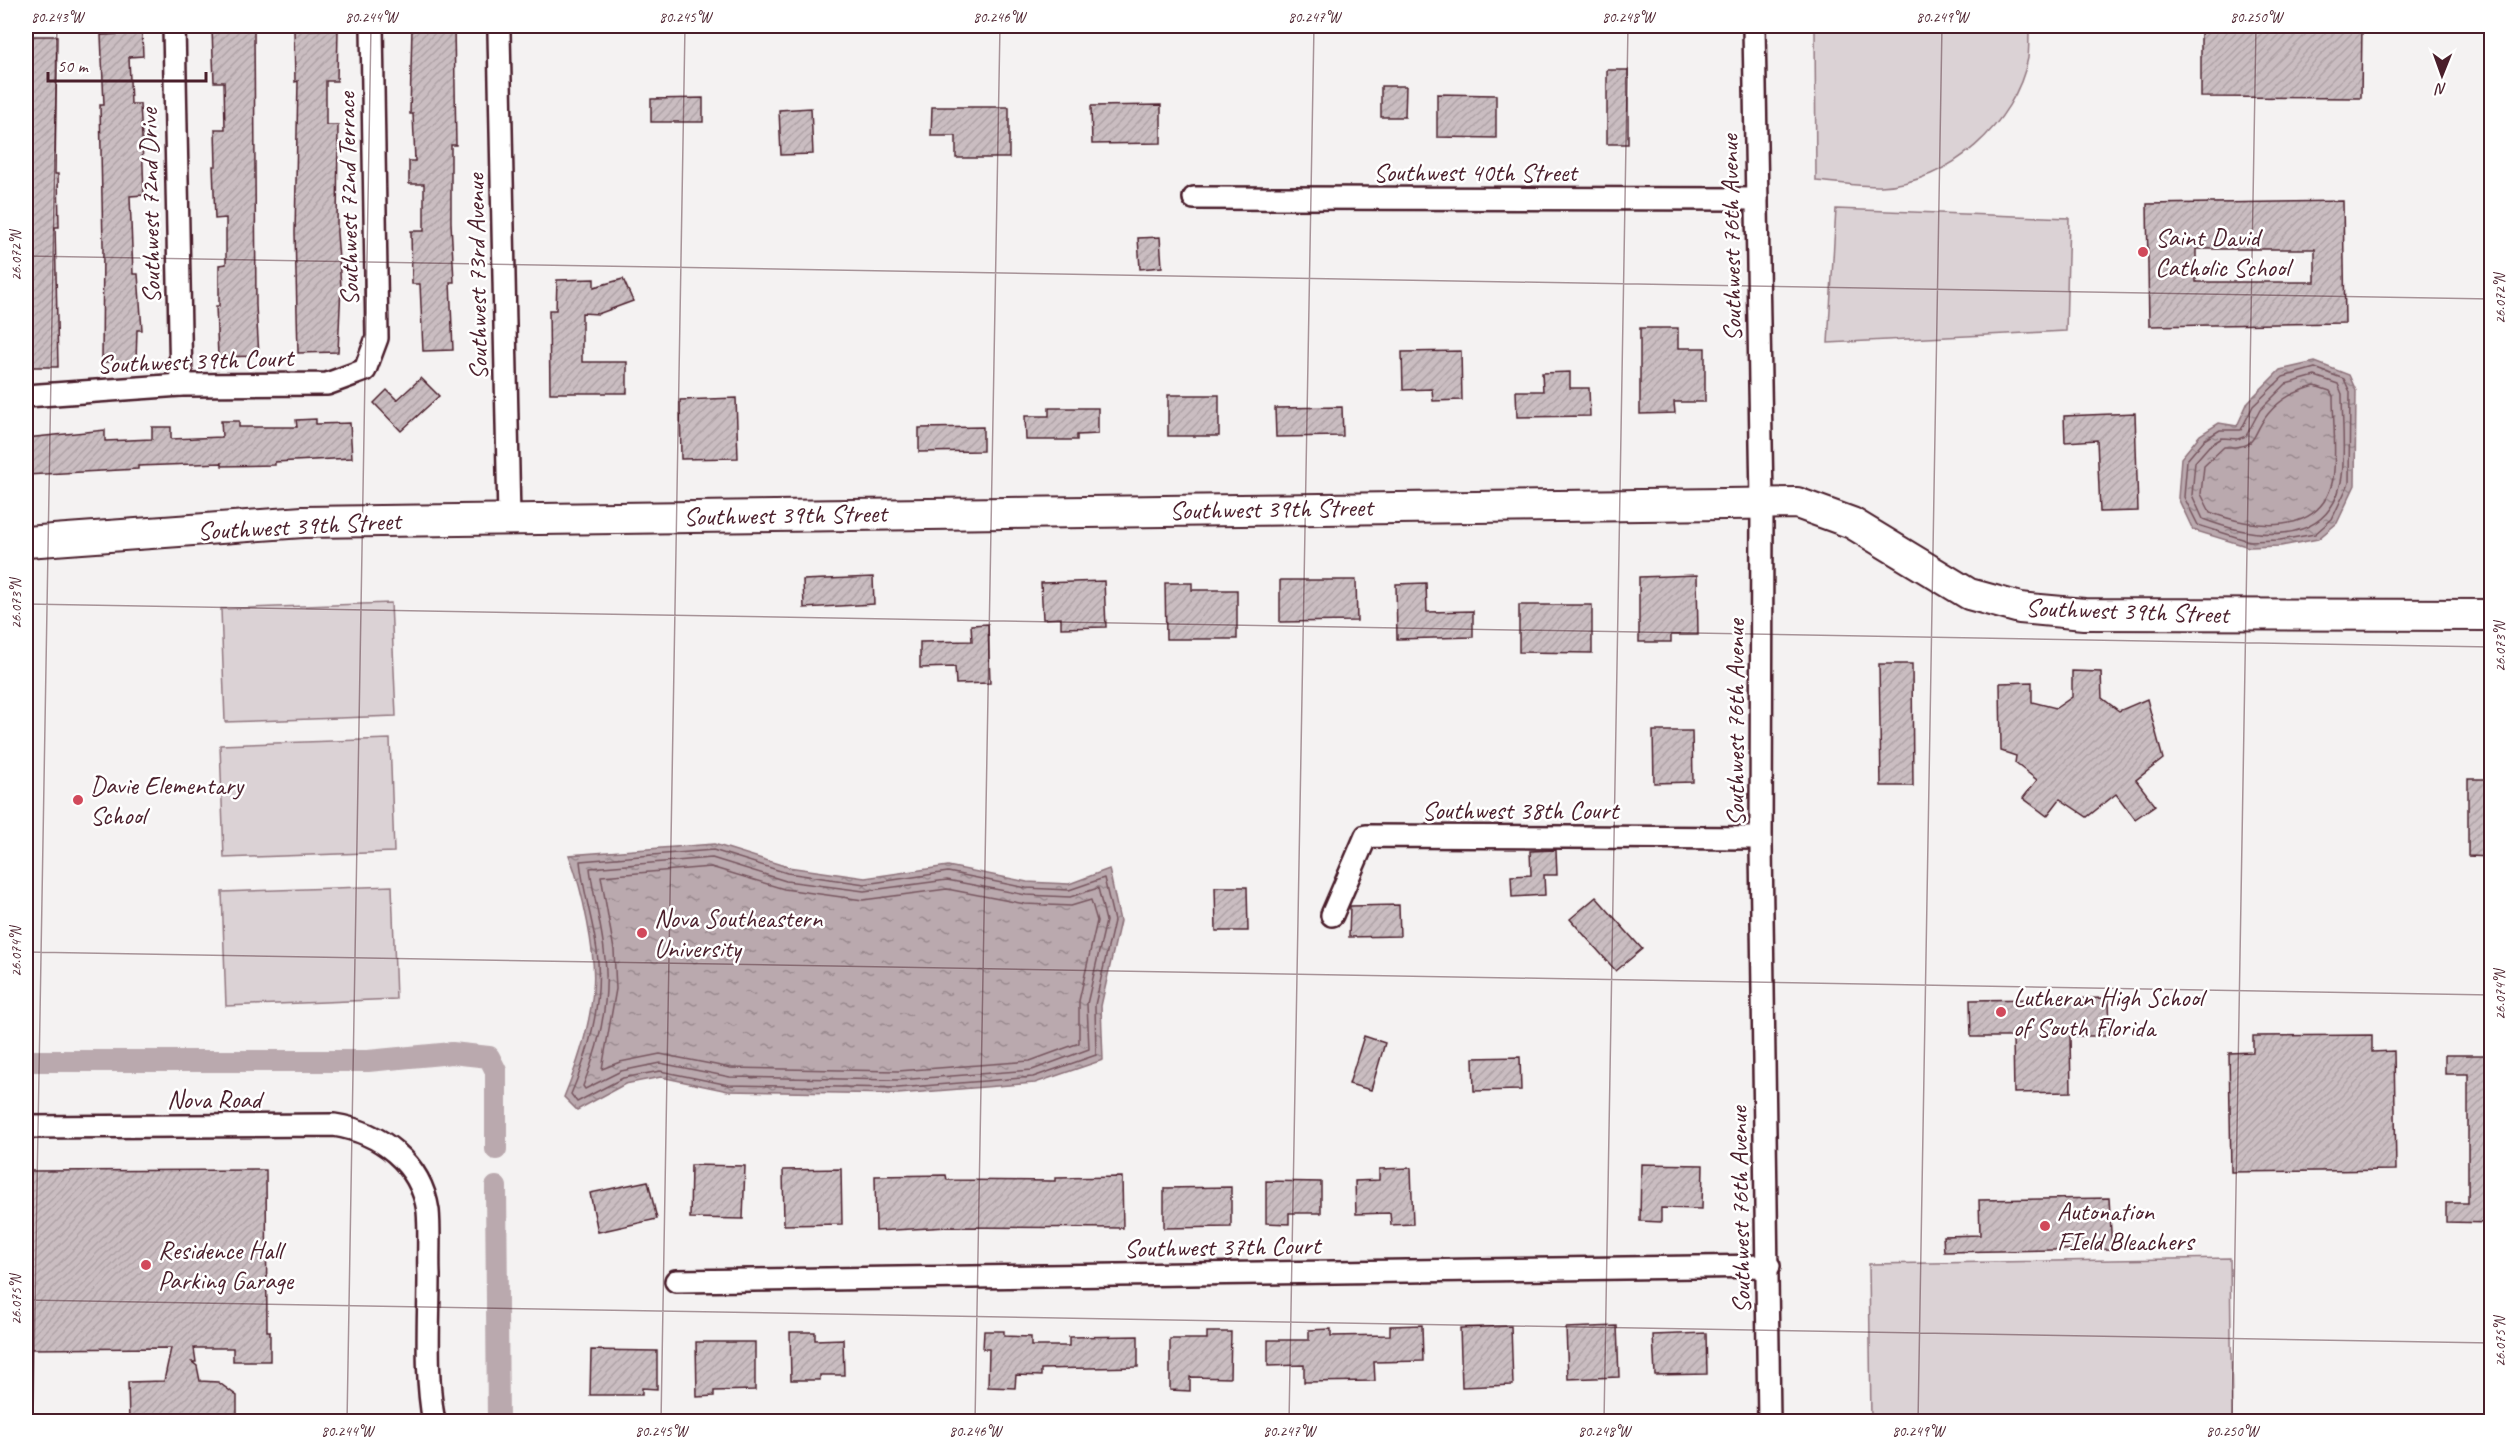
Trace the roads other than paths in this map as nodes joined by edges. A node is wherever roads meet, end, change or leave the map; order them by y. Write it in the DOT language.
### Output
graph roads {
  1 [pos="174,26"];
  2 [pos="372,26"];
  3 [pos="1754,26"];
  4 [pos="499,33"];
  5 [pos="1194,198"];
  6 [pos="1757,199"];
  7 [pos="364,370"];
  8 [pos="181,385"];
  9 [pos="26,396"];
  10 [pos="1762,502"];
  11 [pos="509,519"];
  12 [pos="26,542"];
  13 [pos="2492,615"];
  14 [pos="1761,838"];
  15 [pos="1332,915"];
  16 [pos="26,1126"];
  17 [pos="1769,1266"];
  18 [pos="676,1281"];
  19 [pos="434,1422"];
  20 [pos="1769,1422"];
  1 -- 8 [label="street, Southwest 72nd Drive"];
  2 -- 7 [label="street, Southwest 72nd Terrace"];
  3 -- 6 [label="street, Southwest 76th Avenue"];
  4 -- 11 [label="street, Southwest 73rd Avenue"];
  5 -- 6 [label="street, Southwest 40th Street"];
  6 -- 10 [label="street, Southwest 76th Avenue"];
  7 -- 8 [label="street, Southwest 39th Court"];
  8 -- 9 [label="street, Southwest 39th Court"];
  10 -- 11 [label="street, Southwest 39th Street"];
  10 -- 13 [label="street, Southwest 39th Street"];
  10 -- 14 [label="street, Southwest 76th Avenue"];
  11 -- 12 [label="street, Southwest 39th Street"];
  14 -- 15 [label="street, Southwest 38th Court"];
  14 -- 17 [label="street, Southwest 76th Avenue"];
  16 -- 19 [label="street, Nova Road"];
  17 -- 18 [label="street, Southwest 37th Court"];
  17 -- 20 [label="street, Southwest 76th Avenue"];
}
